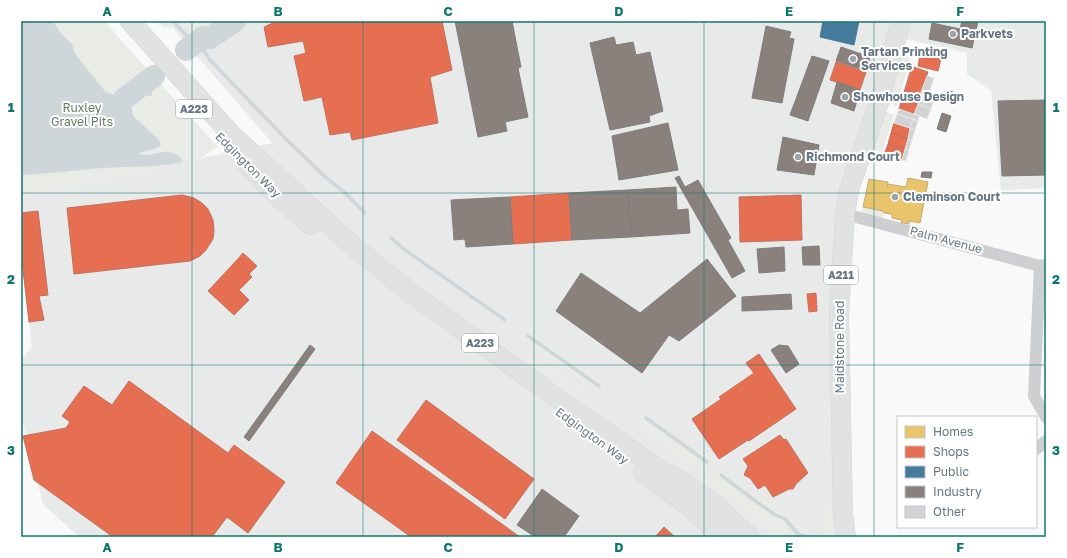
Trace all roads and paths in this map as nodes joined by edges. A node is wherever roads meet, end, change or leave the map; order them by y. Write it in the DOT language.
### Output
graph roads {
  1 [pos="117,21"];
  2 [pos="130,21"];
  3 [pos="901,21"];
  4 [pos="230,133"];
  5 [pos="845,214"];
  6 [pos="319,232"];
  7 [pos="351,252"];
  8 [pos="1044,266"];
  9 [pos="488,356"];
  10 [pos="1046,417"];
  11 [pos="1046,441"];
  12 [pos="1037,448"];
  13 [pos="672,485"];
  14 [pos="723,537"];
  15 [pos="749,537"];
  16 [pos="846,537"];
  1 -- 6 [label="main road, Edgington Way / A223"];
  2 -- 4 [label="main road, Edgington Way / A223"];
  3 -- 5 [label="main road, Maidstone Road / A211"];
  4 -- 6 [label="main road, Edgington Way / A223"];
  4 -- 7 [label="main road, Edgington Way / A223"];
  5 -- 8 [label="street, Palm Avenue"];
  5 -- 16 [label="main road, Maidstone Road / A211"];
  6 -- 7 [label="main road, Edgington Way / A223"];
  7 -- 9 [label="main road, Edgington Way / A223"];
  7 -- 9 [label="main road, Edgington Way / A223"];
  8 -- 10 [label="street"];
  9 -- 13 [label="main road, Edgington Way / A223"];
  9 -- 13 [label="main road, Edgington Way / A223"];
  11 -- 12 [label="street"];
  13 -- 14 [label="main road, Edgington Way / A223"];
  13 -- 15 [label="main road, Edgington Way / A223"];
}
